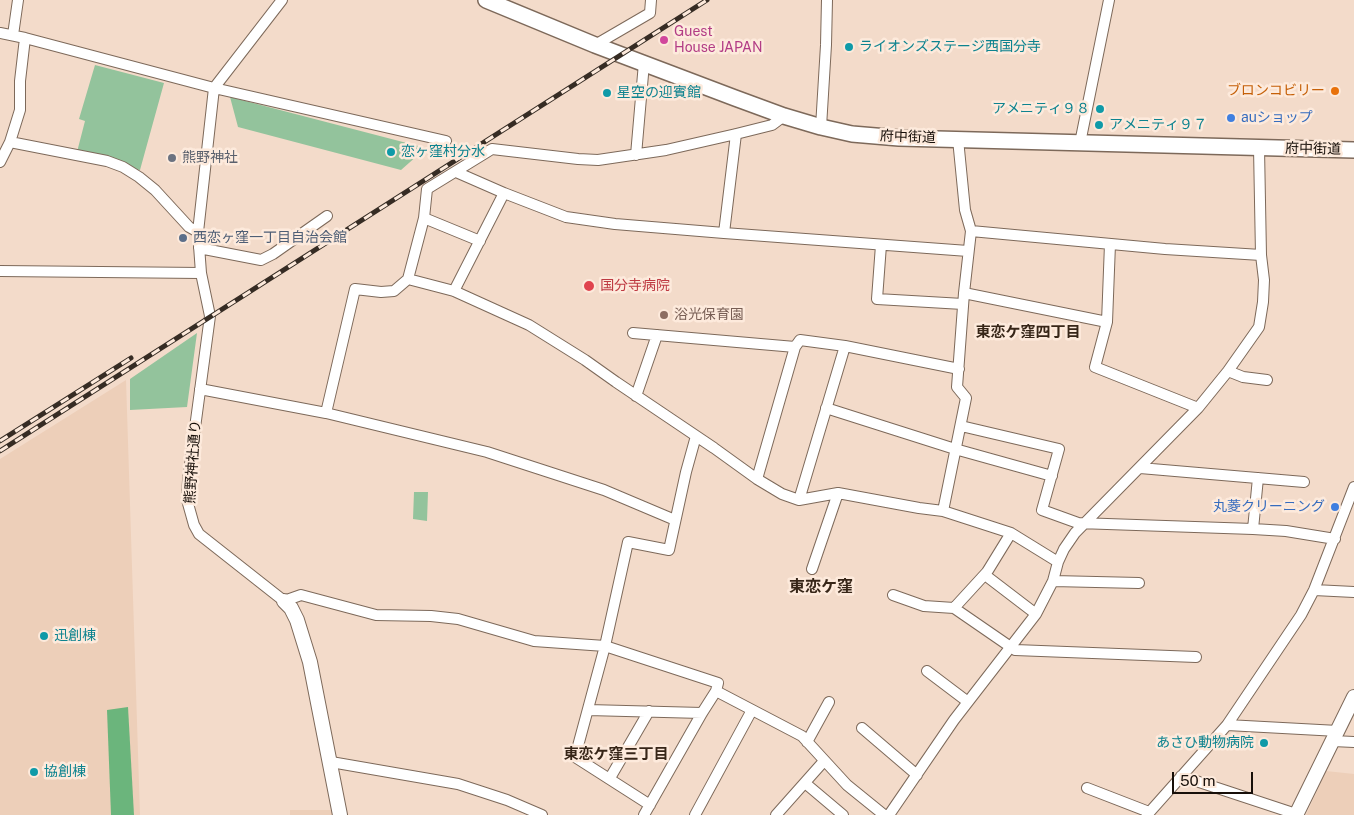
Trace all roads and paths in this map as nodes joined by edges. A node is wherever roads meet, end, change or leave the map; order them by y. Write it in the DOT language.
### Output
graph roads {
  1 [pos="18,0"];
  2 [pos="282,0"];
  3 [pos="486,0"];
  4 [pos="651,0"];
  5 [pos="827,0"];
  6 [pos="1109,0"];
  7 [pos="0,33"];
  8 [pos="14,35"];
  9 [pos="25,38"];
  10 [pos="595,45"];
  11 [pos="644,63"];
  12 [pos="214,88"];
  13 [pos="784,116"];
  14 [pos="820,127"];
  15 [pos="736,134"];
  16 [pos="958,139"];
  17 [pos="446,141"];
  18 [pos="10,142"];
  19 [pos="1080,143"];
  20 [pos="1259,148"];
  21 [pos="1354,150"];
  22 [pos="636,156"];
  23 [pos="0,162"];
  24 [pos="456,172"];
  25 [pos="504,193"];
  26 [pos="327,216"];
  27 [pos="424,218"];
  28 [pos="971,231"];
  29 [pos="198,232"];
  30 [pos="724,233"];
  31 [pos="480,241"];
  32 [pos="1110,244"];
  33 [pos="881,245"];
  34 [pos="199,248"];
  35 [pos="968,251"];
  36 [pos="1261,255"];
  37 [pos="0,271"];
  38 [pos="201,273"];
  39 [pos="408,279"];
  40 [pos="454,291"];
  41 [pos="964,298"];
  42 [pos="1107,322"];
  43 [pos="634,332"];
  44 [pos="657,335"];
  45 [pos="845,346"];
  46 [pos="795,347"];
  47 [pos="958,369"];
  48 [pos="1228,371"];
  49 [pos="1267,380"];
  50 [pos="200,389"];
  51 [pos="636,396"];
  52 [pos="826,408"];
  53 [pos="1198,408"];
  54 [pos="326,413"];
  55 [pos="962,426"];
  56 [pos="696,436"];
  57 [pos="955,449"];
  58 [pos="1140,468"];
  59 [pos="1052,476"];
  60 [pos="1258,478"];
  61 [pos="757,479"];
  62 [pos="1304,482"];
  63 [pos="1354,487"];
  64 [pos="838,493"];
  65 [pos="799,500"];
  66 [pos="943,511"];
  67 [pos="675,520"];
  68 [pos="1086,523"];
  69 [pos="1253,529"];
  70 [pos="1011,533"];
  71 [pos="1335,539"];
  72 [pos="1058,562"];
  73 [pos="812,569"];
  74 [pos="985,575"];
  75 [pos="1053,581"];
  76 [pos="1139,583"];
  77 [pos="1314,590"];
  78 [pos="1354,592"];
  79 [pos="893,595"];
  80 [pos="284,602"];
  81 [pos="954,608"];
  82 [pos="1036,614"];
  83 [pos="604,646"];
  84 [pos="1010,647"];
  85 [pos="1196,657"];
  86 [pos="927,670"];
  87 [pos="716,691"];
  88 [pos="1354,697"];
  89 [pos="829,702"];
  90 [pos="968,702"];
  91 [pos="588,710"];
  92 [pos="752,710"];
  93 [pos="649,711"];
  94 [pos="702,713"];
  95 [pos="1227,725"];
  96 [pos="862,728"];
  97 [pos="1335,736"];
  98 [pos="808,742"];
  99 [pos="1354,742"];
  100 [pos="824,761"];
  101 [pos="331,762"];
  102 [pos="917,774"];
  103 [pos="1181,776"];
  104 [pos="610,778"];
  105 [pos="805,783"];
  106 [pos="1087,788"];
  107 [pos="650,805"];
  108 [pos="1148,813"];
  109 [pos="340,815"];
  110 [pos="542,815"];
  111 [pos="644,815"];
  112 [pos="695,815"];
  113 [pos="776,815"];
  114 [pos="843,815"];
  115 [pos="884,815"];
  116 [pos="889,815"];
  117 [pos="1296,815"];
  1 -- 8 [label="street"];
  2 -- 12 [label="street"];
  3 -- 10 [label="main road, 府中街道"];
  4 -- 10 [label="street"];
  5 -- 14 [label="street"];
  6 -- 19 [label="street"];
  7 -- 8 [label="street"];
  8 -- 9 [label="street"];
  9 -- 12 [label="street"];
  9 -- 18 [label="street"];
  10 -- 11 [label="main road, 府中街道"];
  11 -- 13 [label="main road, 府中街道"];
  11 -- 22 [label="street"];
  12 -- 17 [label="street"];
  12 -- 29 [label="street, 熊野神社通り"];
  13 -- 14 [label="main road, 府中街道"];
  13 -- 15 [label="street"];
  14 -- 16 [label="main road, 府中街道"];
  15 -- 22 [label="street"];
  15 -- 30 [label="street"];
  16 -- 19 [label="main road, 府中街道"];
  16 -- 28 [label="street"];
  18 -- 23 [label="street"];
  18 -- 29 [label="street"];
  19 -- 20 [label="main road, 府中街道"];
  20 -- 21 [label="main road, 府中街道"];
  20 -- 36 [label="street"];
  22 -- 24 [label="street"];
  24 -- 25 [label="street"];
  24 -- 27 [label="street"];
  25 -- 30 [label="street"];
  25 -- 31 [label="street"];
  26 -- 34 [label="street"];
  27 -- 31 [label="street"];
  27 -- 39 [label="street"];
  28 -- 32 [label="street"];
  28 -- 35 [label="street"];
  29 -- 34 [label="street, 熊野神社通り"];
  30 -- 33 [label="street"];
  31 -- 40 [label="street"];
  32 -- 36 [label="street"];
  32 -- 42 [label="street"];
  33 -- 35 [label="street"];
  33 -- 41 [label="street"];
  34 -- 38 [label="street, 熊野神社通り"];
  35 -- 41 [label="street"];
  36 -- 48 [label="street"];
  37 -- 38 [label="street"];
  38 -- 50 [label="street, 熊野神社通り"];
  39 -- 40 [label="street"];
  39 -- 54 [label="street"];
  40 -- 51 [label="street"];
  41 -- 42 [label="street"];
  41 -- 47 [label="street"];
  42 -- 53 [label="street"];
  43 -- 44 [label="street"];
  44 -- 46 [label="street"];
  44 -- 51 [label="street"];
  45 -- 46 [label="street"];
  45 -- 47 [label="street"];
  45 -- 52 [label="street"];
  46 -- 61 [label="street"];
  47 -- 55 [label="street"];
  48 -- 49 [label="street"];
  48 -- 53 [label="street"];
  50 -- 54 [label="street"];
  50 -- 80 [label="street, 熊野神社通り"];
  51 -- 56 [label="street"];
  52 -- 57 [label="street"];
  52 -- 65 [label="street"];
  53 -- 58 [label="street"];
  54 -- 67 [label="street"];
  55 -- 57 [label="street"];
  55 -- 59 [label="street"];
  56 -- 61 [label="street"];
  56 -- 67 [label="street"];
  57 -- 59 [label="street"];
  57 -- 66 [label="street"];
  58 -- 60 [label="street"];
  58 -- 68 [label="street"];
  59 -- 68 [label="street"];
  60 -- 62 [label="street"];
  60 -- 69 [label="street"];
  61 -- 65 [label="street"];
  63 -- 71 [label="street"];
  64 -- 65 [label="street"];
  64 -- 66 [label="street"];
  64 -- 73 [label="street"];
  66 -- 70 [label="street"];
  67 -- 83 [label="street"];
  68 -- 69 [label="street"];
  68 -- 72 [label="street"];
  69 -- 71 [label="street"];
  70 -- 72 [label="street"];
  70 -- 74 [label="street"];
  71 -- 77 [label="street"];
  72 -- 75 [label="street"];
  74 -- 81 [label="street"];
  74 -- 82 [label="street"];
  75 -- 76 [label="street"];
  75 -- 82 [label="street"];
  77 -- 78 [label="street"];
  77 -- 95 [label="street"];
  79 -- 81 [label="street"];
  80 -- 83 [label="street"];
  80 -- 101 [label="main road, 熊野神社通り"];
  81 -- 84 [label="street"];
  82 -- 84 [label="street"];
  83 -- 87 [label="street"];
  83 -- 91 [label="street"];
  84 -- 85 [label="street"];
  84 -- 90 [label="street"];
  86 -- 90 [label="street"];
  87 -- 92 [label="street"];
  87 -- 94 [label="street"];
  88 -- 97 [label="main road"];
  89 -- 98 [label="street"];
  90 -- 102 [label="street"];
  91 -- 93 [label="street"];
  91 -- 104 [label="street"];
  92 -- 98 [label="street"];
  92 -- 112 [label="street"];
  93 -- 94 [label="street"];
  93 -- 104 [label="street"];
  94 -- 107 [label="street"];
  95 -- 97 [label="street"];
  95 -- 103 [label="street"];
  96 -- 102 [label="street"];
  97 -- 99 [label="street"];
  97 -- 117 [label="main road"];
  98 -- 100 [label="street"];
  100 -- 105 [label="street"];
  100 -- 115 [label="street"];
  101 -- 109 [label="main road, 熊野神社通り"];
  101 -- 110 [label="street"];
  102 -- 116 [label="street"];
  103 -- 108 [label="street"];
  103 -- 117 [label="street"];
  104 -- 107 [label="street"];
  105 -- 113 [label="street"];
  105 -- 114 [label="street"];
  106 -- 108 [label="street"];
  107 -- 111 [label="street"];
}
